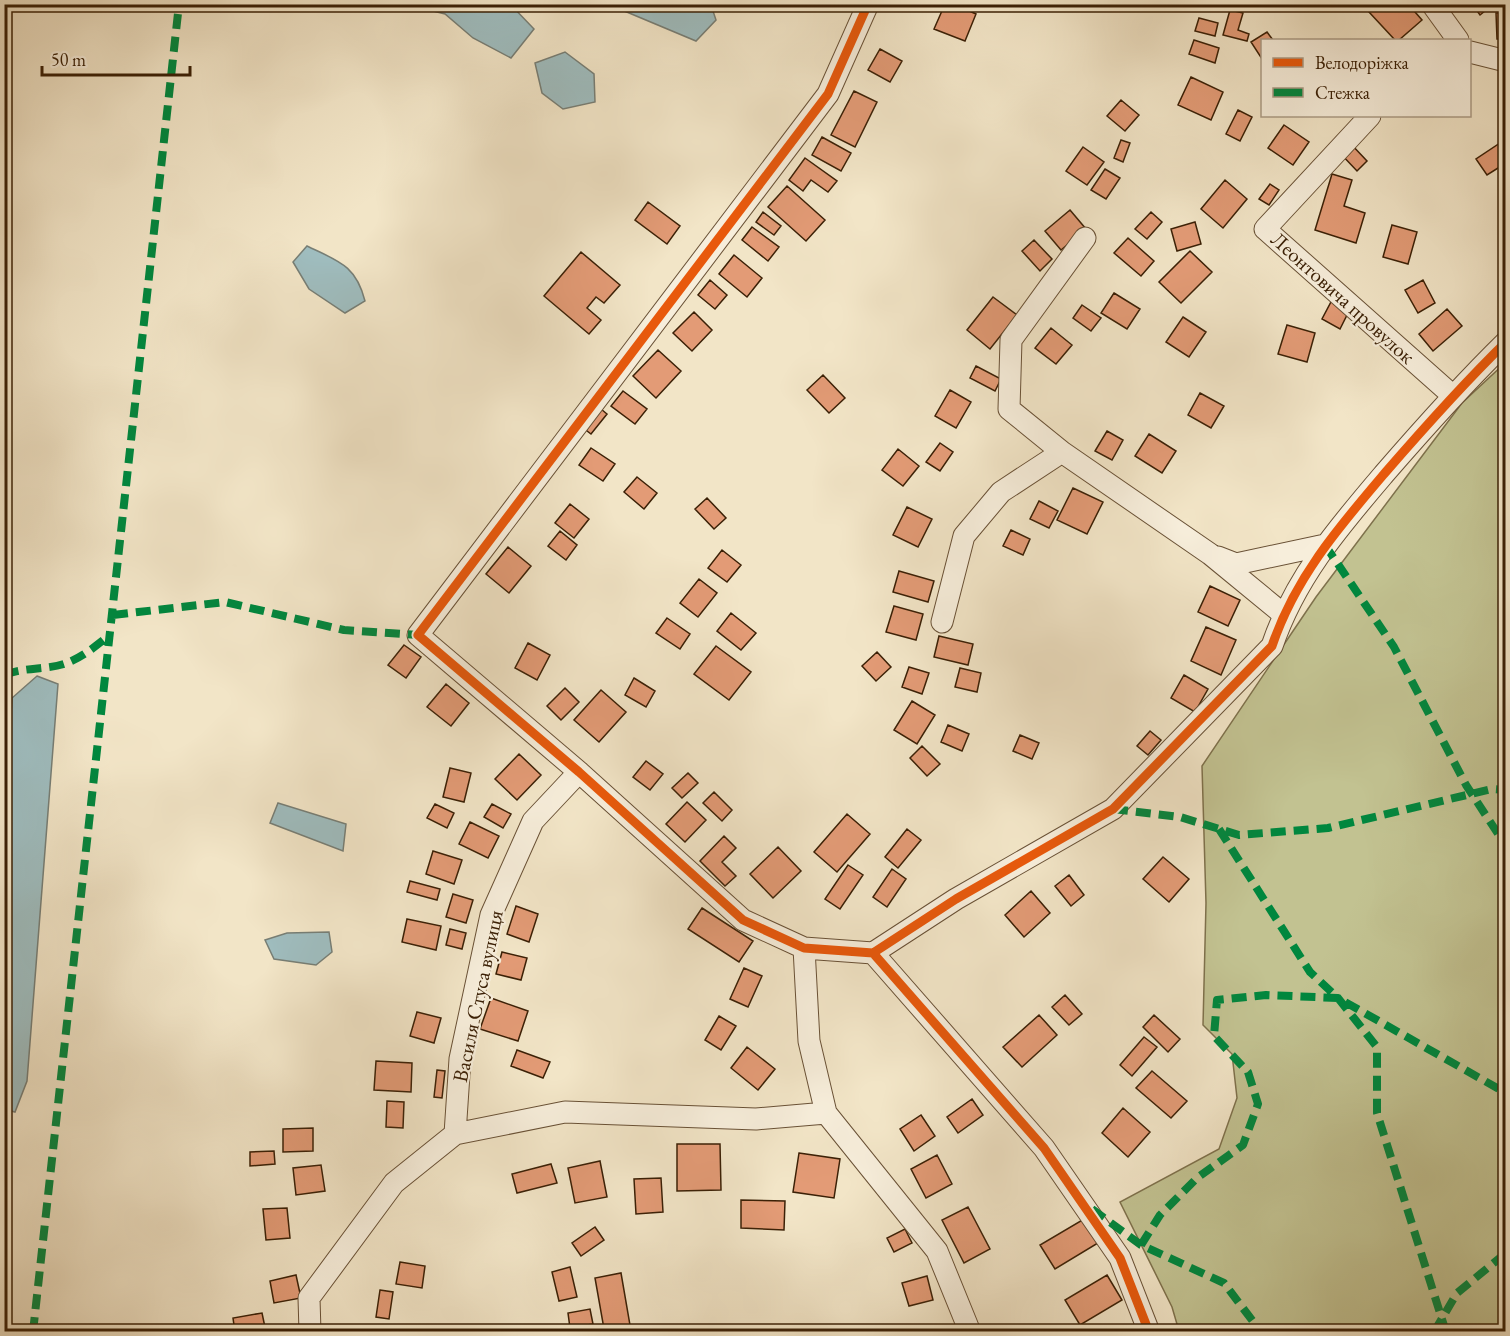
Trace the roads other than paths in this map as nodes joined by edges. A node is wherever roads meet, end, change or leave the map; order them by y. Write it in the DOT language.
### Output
graph roads {
  1 [pos="868,4"];
  2 [pos="1432,4"];
  3 [pos="1457,39"];
  4 [pos="1471,52"];
  5 [pos="1506,61"];
  6 [pos="1369,117"];
  7 [pos="1085,238"];
  8 [pos="1506,342"];
  9 [pos="1452,395"];
  10 [pos="1062,452"];
  11 [pos="1324,544"];
  12 [pos="1210,554"];
  13 [pos="1283,614"];
  14 [pos="942,622"];
  15 [pos="579,772"];
  16 [pos="804,948"];
  17 [pos="873,953"];
  18 [pos="826,1113"];
  19 [pos="455,1134"];
  20 [pos="310,1332"];
  21 [pos="970,1332"];
  22 [pos="1149,1332"];
  1 -- 15 [label="street"];
  2 -- 3 [label="street"];
  4 -- 5 [label="street"];
  6 -- 9 [label="street, Леонтовича провулок"];
  7 -- 10 [label="street"];
  8 -- 9 [label="street"];
  9 -- 11 [label="street"];
  10 -- 12 [label="street"];
  10 -- 14 [label="street"];
  11 -- 12 [label="street"];
  11 -- 13 [label="street"];
  12 -- 13 [label="street"];
  13 -- 17 [label="street"];
  15 -- 16 [label="street"];
  15 -- 19 [label="street, Василя Стуса вулиця"];
  16 -- 17 [label="street"];
  16 -- 18 [label="street"];
  17 -- 22 [label="street"];
  18 -- 19 [label="street"];
  18 -- 21 [label="street"];
  19 -- 20 [label="street"];
}
